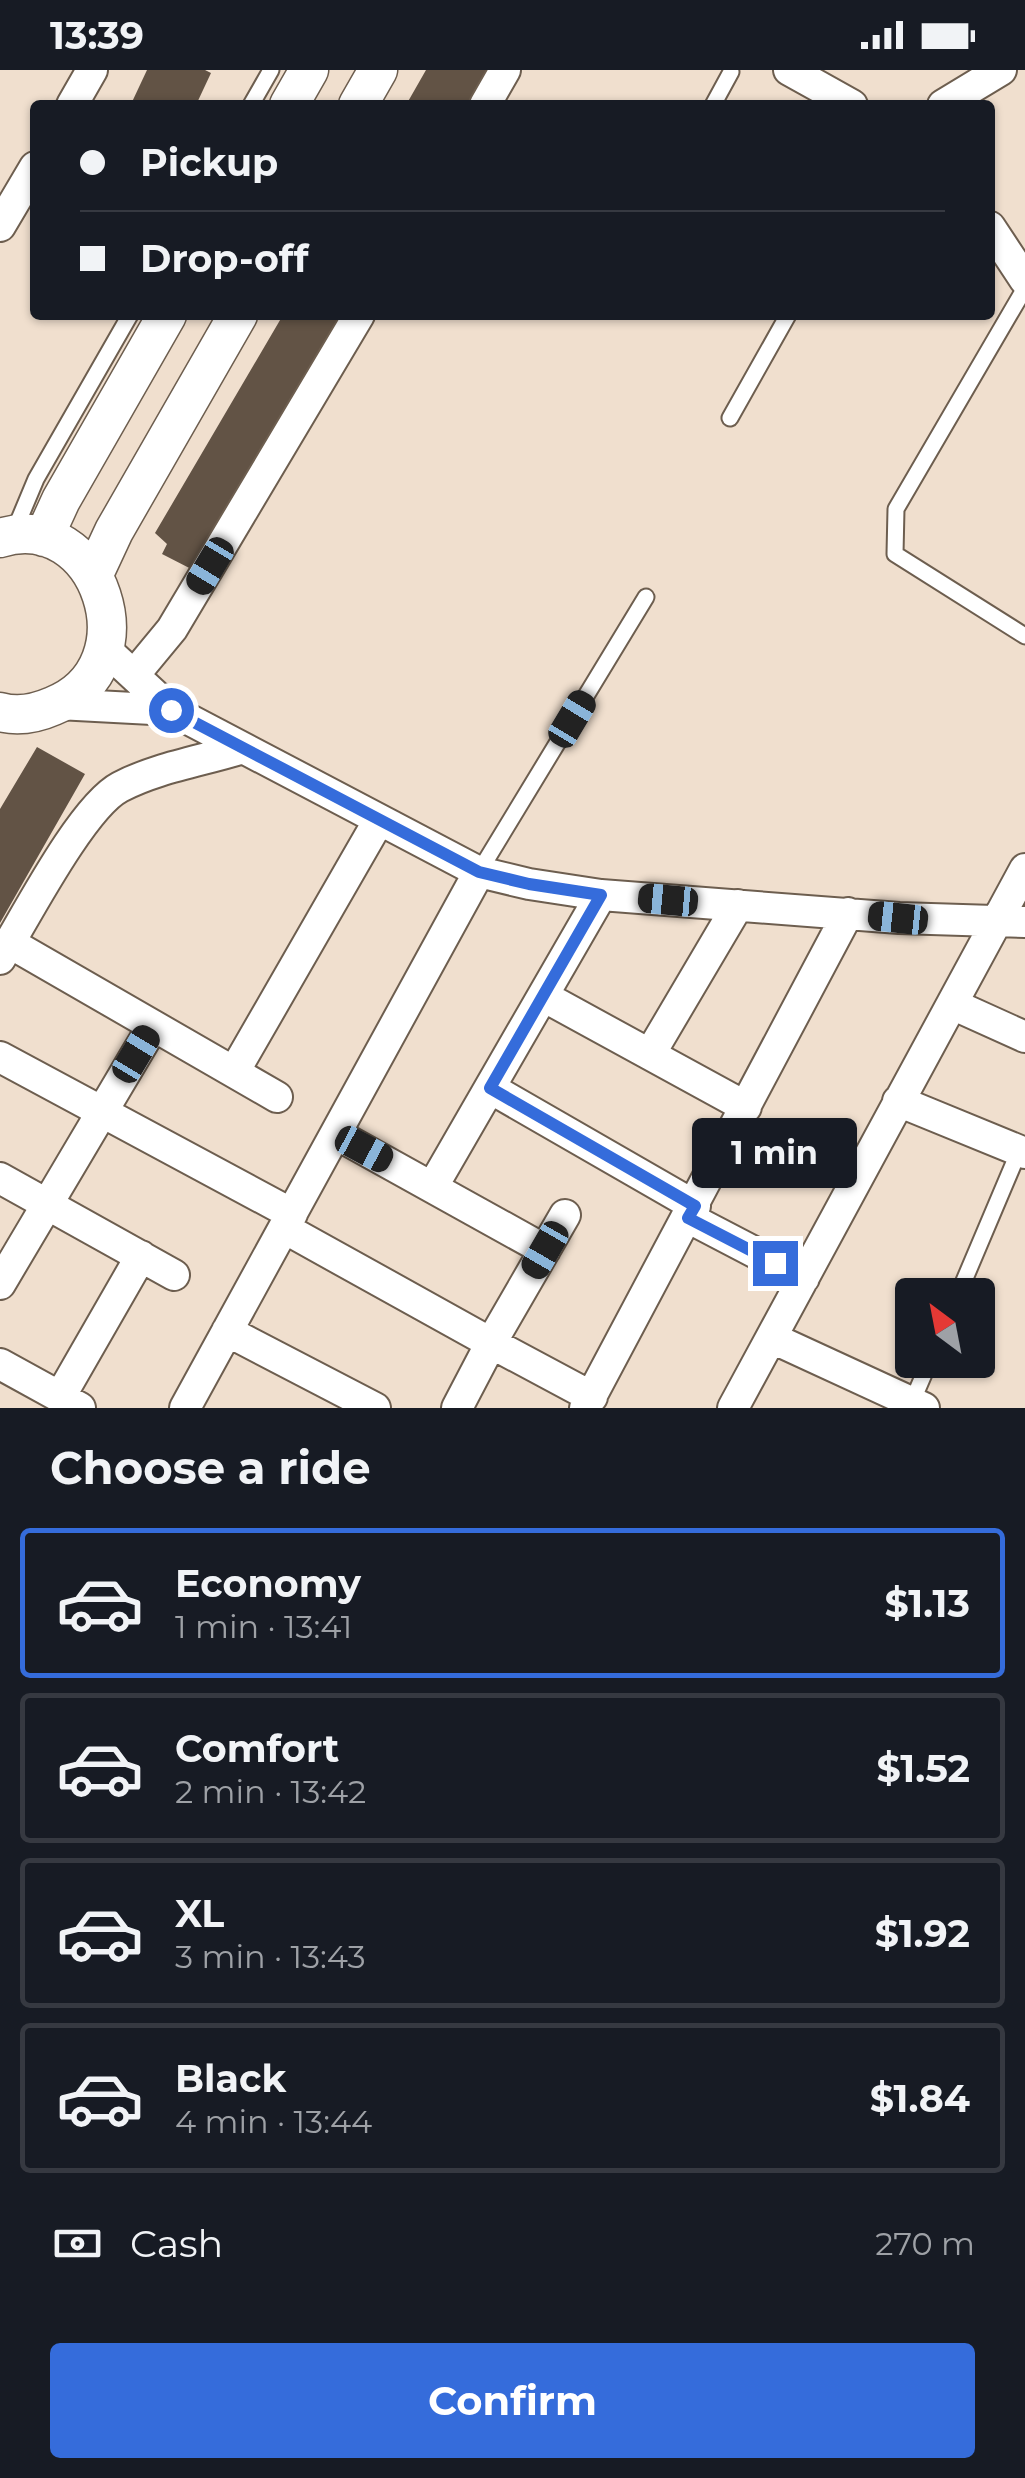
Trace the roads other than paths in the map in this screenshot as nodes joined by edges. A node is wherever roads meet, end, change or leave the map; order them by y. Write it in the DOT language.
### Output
graph roads {
  1 [pos="92,70"];
  2 [pos="271,70"];
  3 [pos="309,70"];
  4 [pos="378,70"];
  5 [pos="505,70"];
  6 [pos="790,70"];
  7 [pos="946,70"];
  8 [pos="1001,70"];
  9 [pos="732,72"];
  10 [pos="75,100"];
  11 [pos="253,100"];
  12 [pos="291,100"];
  13 [pos="361,100"];
  14 [pos="490,100"];
  15 [pos="717,100"];
  16 [pos="843,100"];
  17 [pos="943,100"];
  18 [pos="950,100"];
  19 [pos="30,175"];
  20 [pos="0,226"];
  21 [pos="995,235"];
  22 [pos="1025,284"];
  23 [pos="127,320"];
  24 [pos="165,320"];
  25 [pos="235,320"];
  26 [pos="357,320"];
  27 [pos="785,320"];
  28 [pos="730,418"];
  29 [pos="19,537"];
  30 [pos="94,574"];
  31 [pos="646,597"];
  32 [pos="1025,636"];
  33 [pos="104,648"];
  34 [pos="134,675"];
  35 [pos="58,704"];
  36 [pos="171,710"];
  37 [pos="2,717"];
  38 [pos="240,748"];
  39 [pos="379,820"];
  40 [pos="1025,868"];
  41 [pos="479,872"];
  42 [pos="601,895"];
  43 [pos="738,905"];
  44 [pos="848,913"];
  45 [pos="1011,921"];
  46 [pos="5,951"];
  47 [pos="543,996"];
  48 [pos="952,1004"];
  49 [pos="153,1026"];
  50 [pos="1025,1037"];
  51 [pos="650,1054"];
  52 [pos="0,1057"];
  53 [pos="234,1072"];
  54 [pos="490,1088"];
  55 [pos="277,1097"];
  56 [pos="898,1101"];
  57 [pos="746,1108"];
  58 [pos="102,1112"];
  59 [pos="336,1134"];
  60 [pos="1022,1152"];
  61 [pos="0,1178"];
  62 [pos="433,1186"];
  63 [pos="46,1204"];
  64 [pos="692,1212"];
  65 [pos="565,1215"];
  66 [pos="288,1221"];
  67 [pos="545,1250"];
  68 [pos="141,1256"];
  69 [pos="174,1275"];
  70 [pos="804,1278"];
  71 [pos="966,1278"];
  72 [pos="0,1284"];
  73 [pos="227,1332"];
  74 [pos="772,1338"];
  75 [pos="491,1343"];
  76 [pos="0,1364"];
  77 [pos="925,1378"];
  78 [pos="325,1396"];
  79 [pos="70,1402"];
  80 [pos="589,1402"];
  81 [pos="918,1405"];
  82 [pos="185,1408"];
  83 [pos="375,1408"];
  84 [pos="457,1408"];
  85 [pos="733,1408"];
  1 -- 10 [label="street"];
  2 -- 11 [label="lane"];
  3 -- 12 [label="street"];
  4 -- 13 [label="street"];
  5 -- 14 [label="street"];
  6 -- 16 [label="street"];
  7 -- 17 [label="street"];
  8 -- 18 [label="street"];
  9 -- 15 [label="lane"];
  19 -- 20 [label="street"];
  21 -- 22 [label="street"];
  22 -- 32 [label="lane"];
  23 -- 29 [label="lane"];
  24 -- 29 [label="street"];
  25 -- 30 [label="street"];
  26 -- 34 [label="street"];
  27 -- 28 [label="lane"];
  29 -- 30 [label="street"];
  30 -- 33 [label="street"];
  31 -- 41 [label="lane"];
  33 -- 34 [label="street"];
  33 -- 35 [label="street"];
  34 -- 36 [label="street"];
  35 -- 36 [label="street"];
  35 -- 37 [label="street"];
  36 -- 38 [label="street"];
  38 -- 39 [label="street"];
  38 -- 46 [label="street"];
  39 -- 41 [label="street"];
  39 -- 53 [label="street"];
  40 -- 45 [label="street"];
  41 -- 42 [label="street"];
  41 -- 59 [label="street"];
  42 -- 43 [label="street"];
  42 -- 47 [label="street"];
  43 -- 44 [label="street"];
  43 -- 51 [label="street"];
  44 -- 45 [label="street"];
  44 -- 57 [label="street"];
  45 -- 48 [label="street"];
  46 -- 49 [label="street"];
  47 -- 51 [label="street"];
  47 -- 54 [label="street"];
  48 -- 50 [label="street"];
  48 -- 56 [label="street"];
  49 -- 53 [label="street"];
  49 -- 58 [label="street"];
  51 -- 57 [label="street"];
  52 -- 58 [label="street"];
  53 -- 55 [label="street"];
  54 -- 62 [label="street"];
  54 -- 64 [label="street"];
  56 -- 60 [label="street"];
  56 -- 70 [label="street"];
  57 -- 64 [label="street"];
  58 -- 63 [label="street"];
  58 -- 66 [label="street"];
  59 -- 62 [label="street"];
  59 -- 66 [label="street"];
  60 -- 71 [label="lane"];
  61 -- 63 [label="street"];
  62 -- 67 [label="street"];
  63 -- 68 [label="street"];
  63 -- 72 [label="street"];
  64 -- 70 [label="street"];
  64 -- 80 [label="street"];
  65 -- 67 [label="street"];
  66 -- 73 [label="street"];
  66 -- 75 [label="street"];
  67 -- 75 [label="street"];
  68 -- 69 [label="street"];
  68 -- 79 [label="street"];
  70 -- 74 [label="street"];
  73 -- 78 [label="street"];
  73 -- 82 [label="street"];
  74 -- 81 [label="street"];
  74 -- 85 [label="street"];
  75 -- 80 [label="street"];
  75 -- 84 [label="street"];
  76 -- 79 [label="street"];
  77 -- 81 [label="lane"];
  78 -- 83 [label="street"];
}
